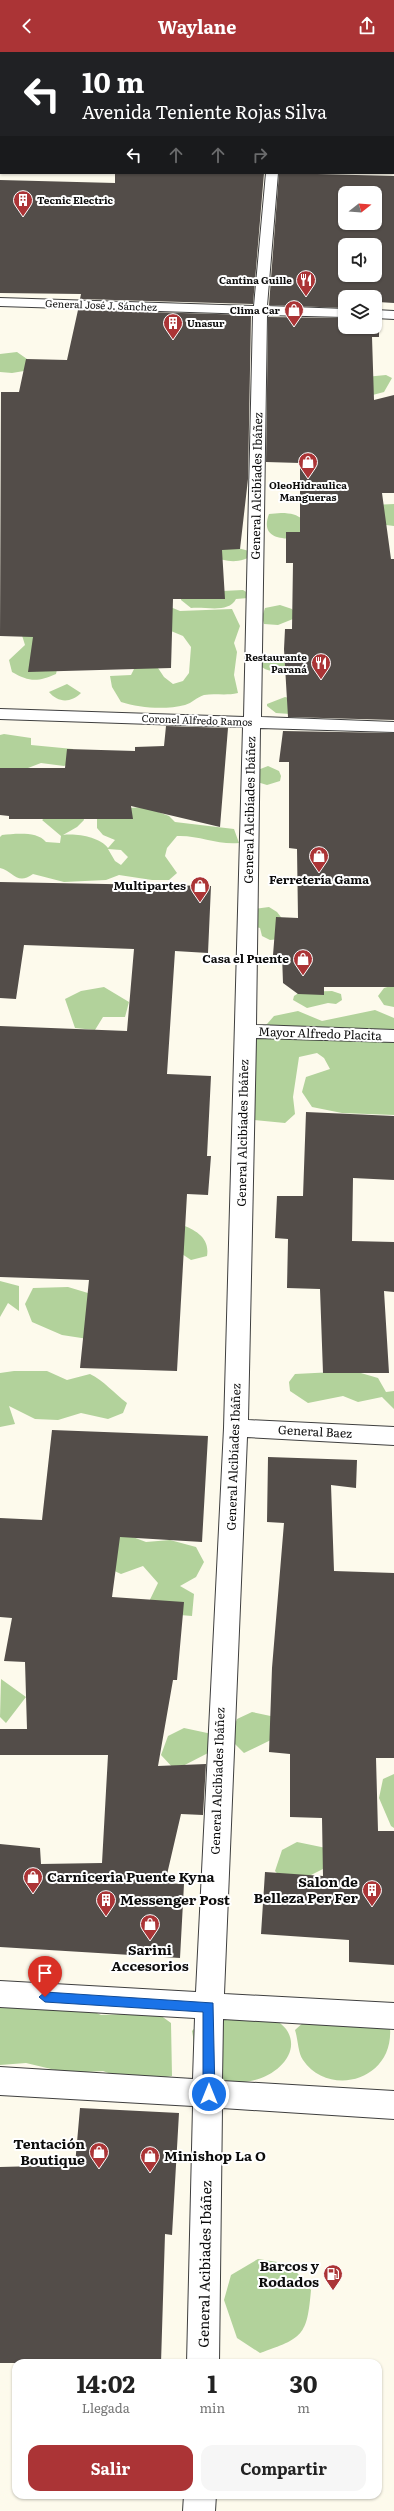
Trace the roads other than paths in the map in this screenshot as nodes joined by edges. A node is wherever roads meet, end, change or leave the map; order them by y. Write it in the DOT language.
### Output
graph roads {
  1 [pos="272,174"];
  2 [pos="0,302"];
  3 [pos="260,310"];
  4 [pos="338,313"];
  5 [pos="382,314"];
  6 [pos="394,315"];
  7 [pos="0,714"];
  8 [pos="252,722"];
  9 [pos="394,727"];
  10 [pos="246,1031"];
  11 [pos="394,1036"];
  12 [pos="236,1428"];
  13 [pos="394,1436"];
  14 [pos="0,1994"];
  15 [pos="209,2007"];
  16 [pos="394,2016"];
  17 [pos="0,2081"];
  18 [pos="209,2094"];
  19 [pos="394,2105"];
  20 [pos="203,2359"];
  21 [pos="200,2499"];
  22 [pos="199,2511"];
  1 -- 3 [label="street, General Alcibíades Ibáñez"];
  2 -- 3 [label="street, General José J. Sánchez"];
  3 -- 4 [label="street, General José J. Sánchez"];
  3 -- 8 [label="street, General Alcibíades Ibáñez"];
  5 -- 6 [label="street"];
  7 -- 8 [label="street, Coronel Alfredo Ramos"];
  8 -- 9 [label="street, Coronel Alfredo Ramos"];
  8 -- 10 [label="street, General Alcibíades Ibáñez"];
  10 -- 11 [label="street, Mayor Alfredo Placita"];
  10 -- 12 [label="street, General Alcibíades Ibáñez"];
  12 -- 13 [label="street, General Baez"];
  12 -- 15 [label="street, General Alcibíades Ibáñez"];
  14 -- 15 [label="street"];
  15 -- 16 [label="street"];
  15 -- 18 [label="street, General Alcibíades Ibáñez"];
  17 -- 18 [label="street"];
  18 -- 19 [label="street"];
  18 -- 20 [label="street, General Acibiades Ibáñez"];
  21 -- 22 [label="street"];
}
